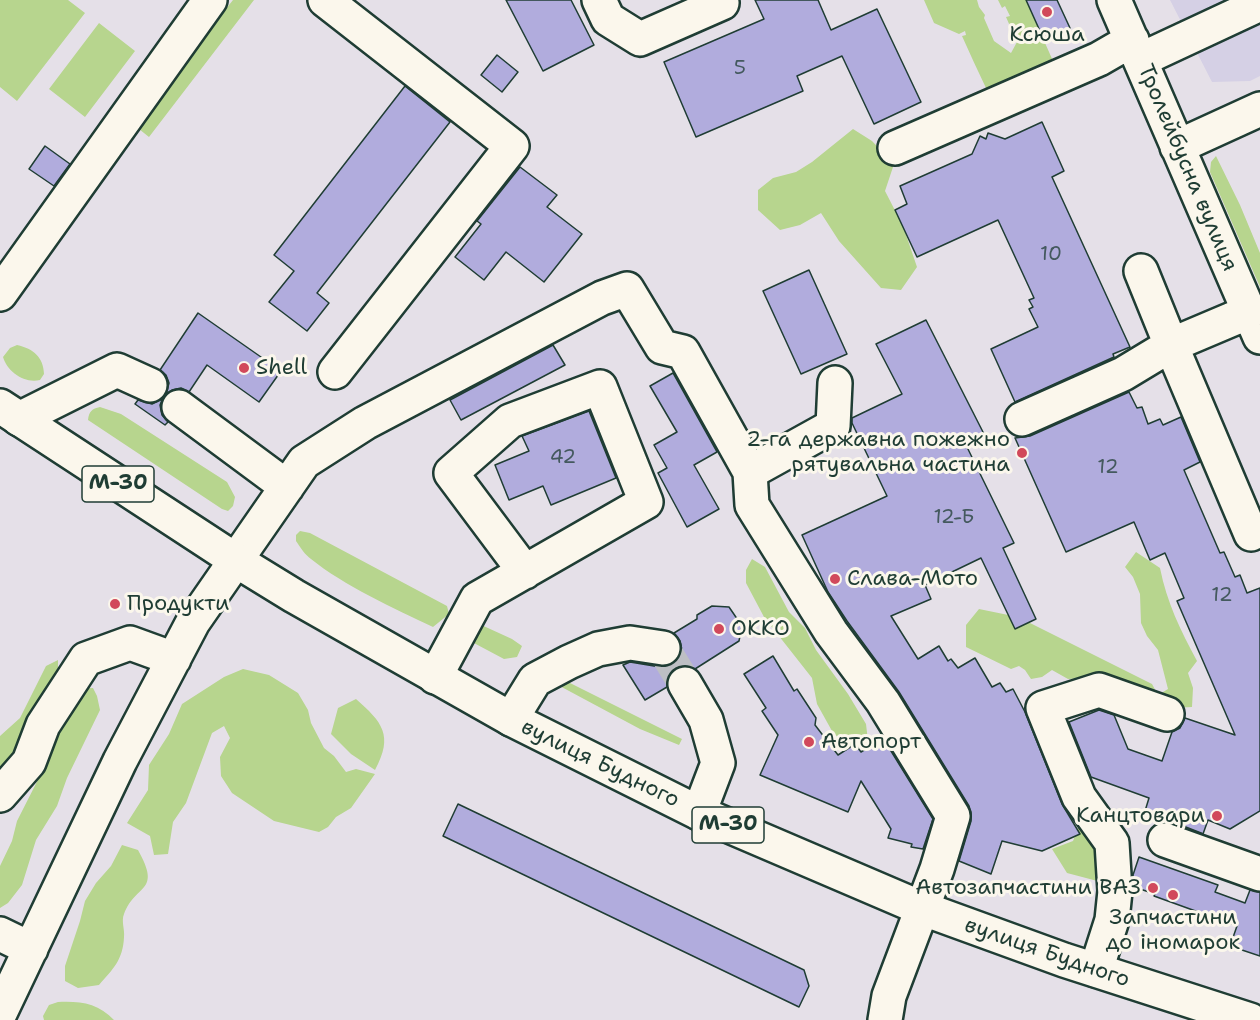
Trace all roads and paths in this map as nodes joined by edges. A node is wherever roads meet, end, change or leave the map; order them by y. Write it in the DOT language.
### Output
graph roads {
  1 [pos="210,0"];
  2 [pos="325,0"];
  3 [pos="599,0"];
  4 [pos="721,0"];
  5 [pos="1114,0"];
  6 [pos="1260,4"];
  7 [pos="1136,50"];
  8 [pos="1260,109"];
  9 [pos="1177,147"];
  10 [pos="895,148"];
  11 [pos="1141,271"];
  12 [pos="0,294"];
  13 [pos="1255,324"];
  14 [pos="1171,345"];
  15 [pos="335,372"];
  16 [pos="835,383"];
  17 [pos="150,385"];
  18 [pos="179,407"];
  19 [pos="10,412"];
  20 [pos="1022,419"];
  21 [pos="750,472"];
  22 [pos="287,488"];
  23 [pos="1260,530"];
  24 [pos="237,561"];
  25 [pos="525,572"];
  26 [pos="663,648"];
  27 [pos="174,659"];
  28 [pos="435,677"];
  29 [pos="685,684"];
  30 [pos="1167,714"];
  31 [pos="511,720"];
  32 [pos="0,795"];
  33 [pos="699,813"];
  34 [pos="1165,840"];
  35 [pos="1260,874"];
  36 [pos="921,908"];
  37 [pos="0,934"];
  38 [pos="31,949"];
  39 [pos="1096,970"];
  40 [pos="0,1013"];
  41 [pos="885,1020"];
  42 [pos="1250,1020"];
  1 -- 12 [label="main road"];
  2 -- 15 [label="main road"];
  3 -- 4 [label="main road"];
  5 -- 7 [label="main road, Тролейбусна вулиця"];
  6 -- 7 [label="main road"];
  7 -- 9 [label="main road, Тролейбусна вулиця"];
  7 -- 10 [label="main road"];
  8 -- 9 [label="main road"];
  9 -- 13 [label="main road, Тролейбусна вулиця"];
  11 -- 14 [label="main road"];
  13 -- 14 [label="main road"];
  14 -- 20 [label="main road"];
  14 -- 23 [label="main road"];
  16 -- 21 [label="main road"];
  17 -- 19 [label="main road"];
  18 -- 22 [label="main road"];
  19 -- 24 [label="main road, вулиця Будного / М-30"];
  21 -- 22 [label="main road"];
  21 -- 36 [label="main road"];
  22 -- 24 [label="main road"];
  24 -- 27 [label="main road"];
  24 -- 28 [label="main road, вулиця Будного / М-30"];
  25 -- 25 [label="main road"];
  25 -- 28 [label="main road"];
  26 -- 31 [label="main road"];
  27 -- 32 [label="main road"];
  27 -- 38 [label="main road"];
  28 -- 31 [label="main road, вулиця Будного / М-30"];
  29 -- 33 [label="main road"];
  30 -- 39 [label="main road"];
  31 -- 33 [label="main road, вулиця Будного / М-30"];
  33 -- 36 [label="main road, вулиця Будного / М-30"];
  34 -- 35 [label="main road"];
  36 -- 39 [label="main road, вулиця Будного / М-30"];
  36 -- 41 [label="main road"];
  37 -- 38 [label="main road"];
  38 -- 40 [label="main road"];
  39 -- 42 [label="main road, вулиця Будного / М-30"];
}
